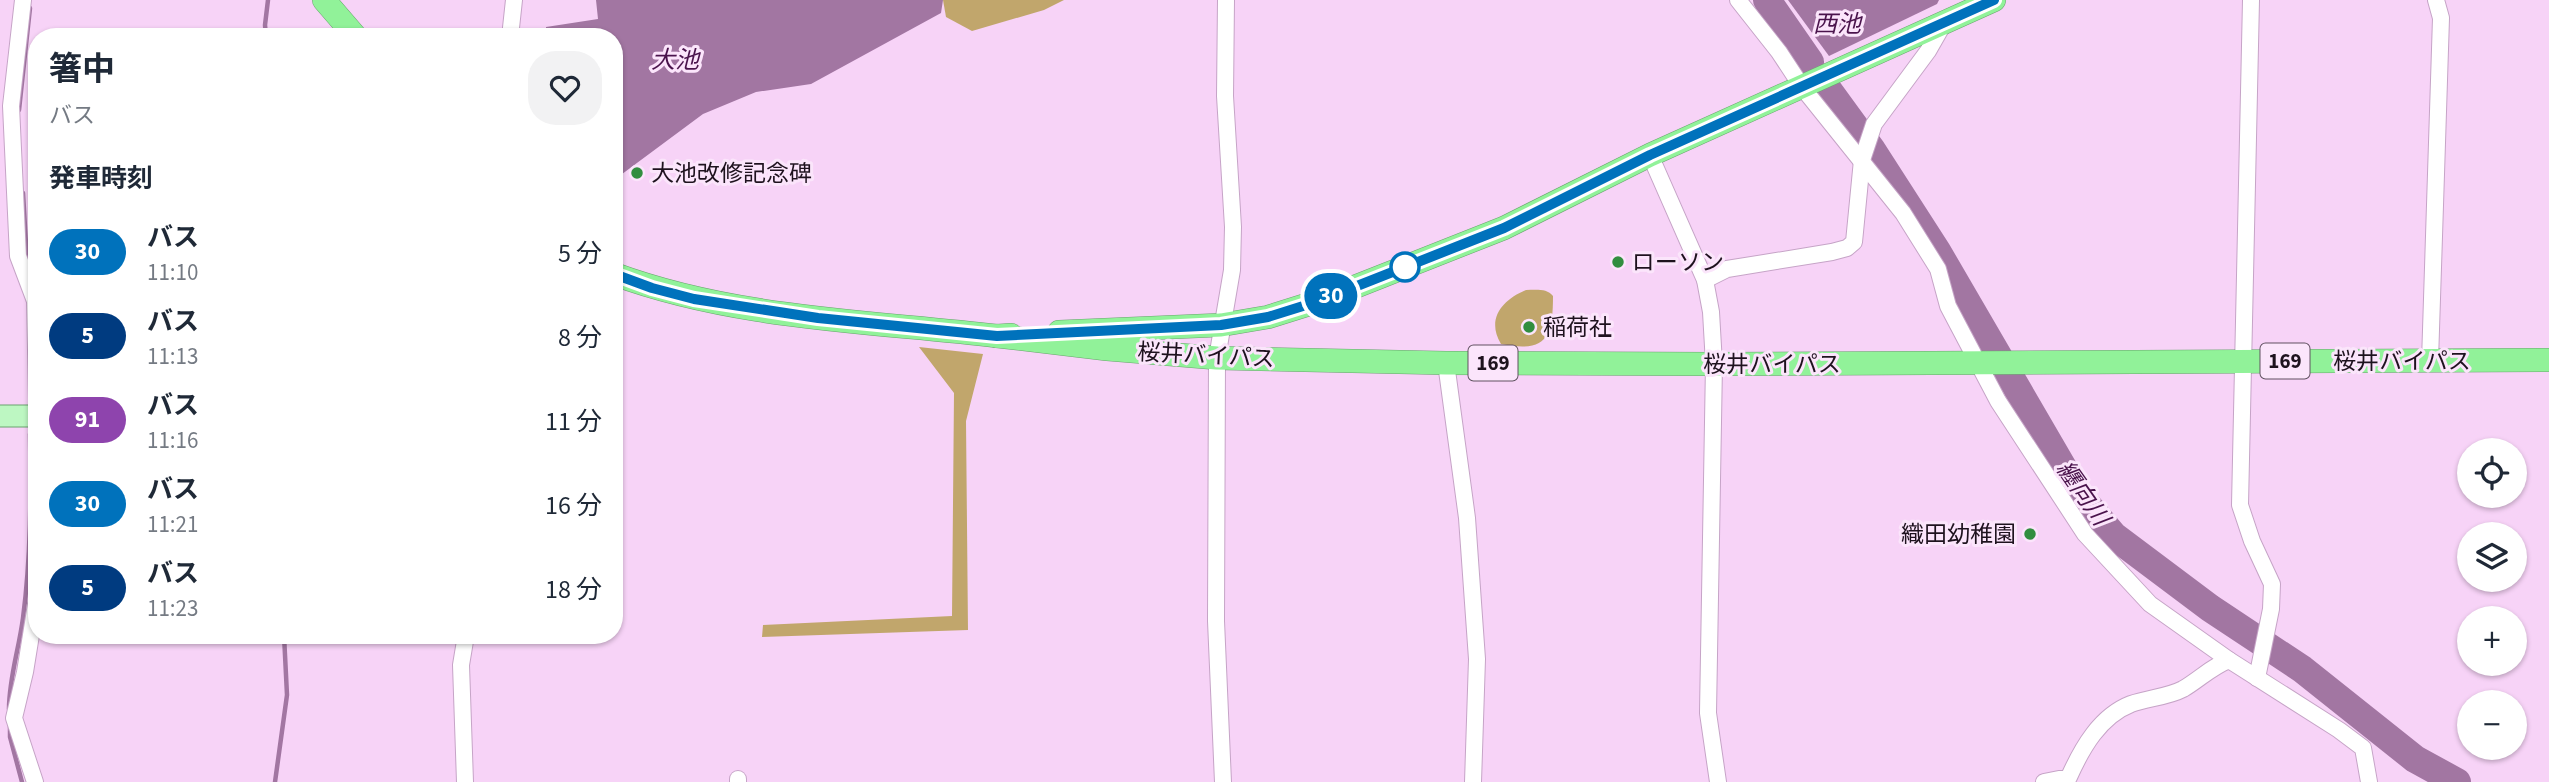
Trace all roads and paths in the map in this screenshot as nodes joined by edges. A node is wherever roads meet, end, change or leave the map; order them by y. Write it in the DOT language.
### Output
graph roads {
  1 [pos="23,0"];
  2 [pos="324,0"];
  3 [pos="514,0"];
  4 [pos="1226,0"];
  5 [pos="1738,0"];
  6 [pos="1994,0"];
  7 [pos="2251,0"];
  8 [pos="2436,0"];
  9 [pos="1944,23"];
  10 [pos="348,28"];
  11 [pos="511,28"];
  12 [pos="1802,87"];
  13 [pos="1650,155"];
  14 [pos="1863,159"];
  15 [pos="623,277"];
  16 [pos="1705,280"];
  17 [pos="28,282"];
  18 [pos="1221,325"];
  19 [pos="997,336"];
  20 [pos="1217,358"];
  21 [pos="2549,360"];
  22 [pos="2242,361"];
  23 [pos="2430,361"];
  24 [pos="1446,363"];
  25 [pos="1983,363"];
  26 [pos="1714,364"];
  27 [pos="0,416"];
  28 [pos="28,416"];
  29 [pos="28,644"];
  30 [pos="464,644"];
  31 [pos="2229,660"];
  32 [pos="2258,673"];
  33 [pos="14,718"];
  34 [pos="0,728"];
  35 [pos="35,782"];
  36 [pos="465,782"];
  37 [pos="1223,782"];
  38 [pos="1473,782"];
  39 [pos="1718,782"];
  40 [pos="2044,782"];
  41 [pos="2369,782"];
  1 -- 17 [label="street"];
  2 -- 10 [label="highway"];
  3 -- 11 [label="street"];
  4 -- 18 [label="street"];
  5 -- 12 [label="street"];
  6 -- 9 [label="highway, 169"];
  7 -- 22 [label="street"];
  8 -- 23 [label="street"];
  9 -- 12 [label="highway, 169"];
  9 -- 14 [label="street"];
  12 -- 13 [label="highway, 169"];
  12 -- 14 [label="street"];
  13 -- 16 [label="street"];
  13 -- 18 [label="highway, 169"];
  14 -- 16 [label="street"];
  14 -- 25 [label="street"];
  15 -- 19 [label="highway, 169"];
  16 -- 26 [label="street"];
  18 -- 19 [label="highway, 169"];
  18 -- 20 [label="street"];
  19 -- 20 [label="highway, 桜井バイパス / 169"];
  20 -- 24 [label="highway, 桜井バイパス / 169"];
  20 -- 37 [label="street"];
  21 -- 23 [label="highway, 桜井バイパス / 169"];
  22 -- 23 [label="highway, 桜井バイパス / 169"];
  22 -- 25 [label="highway, 桜井バイパス / 169"];
  22 -- 32 [label="street"];
  24 -- 26 [label="highway, 桜井バイパス / 169"];
  24 -- 38 [label="street"];
  25 -- 26 [label="highway, 桜井バイパス / 169"];
  25 -- 31 [label="street"];
  26 -- 39 [label="street"];
  27 -- 28 [label="main road"];
  29 -- 33 [label="street"];
  30 -- 36 [label="street"];
  31 -- 32 [label="street"];
  31 -- 40 [label="street"];
  32 -- 41 [label="street"];
  33 -- 34 [label="street"];
  33 -- 35 [label="street"];
}
